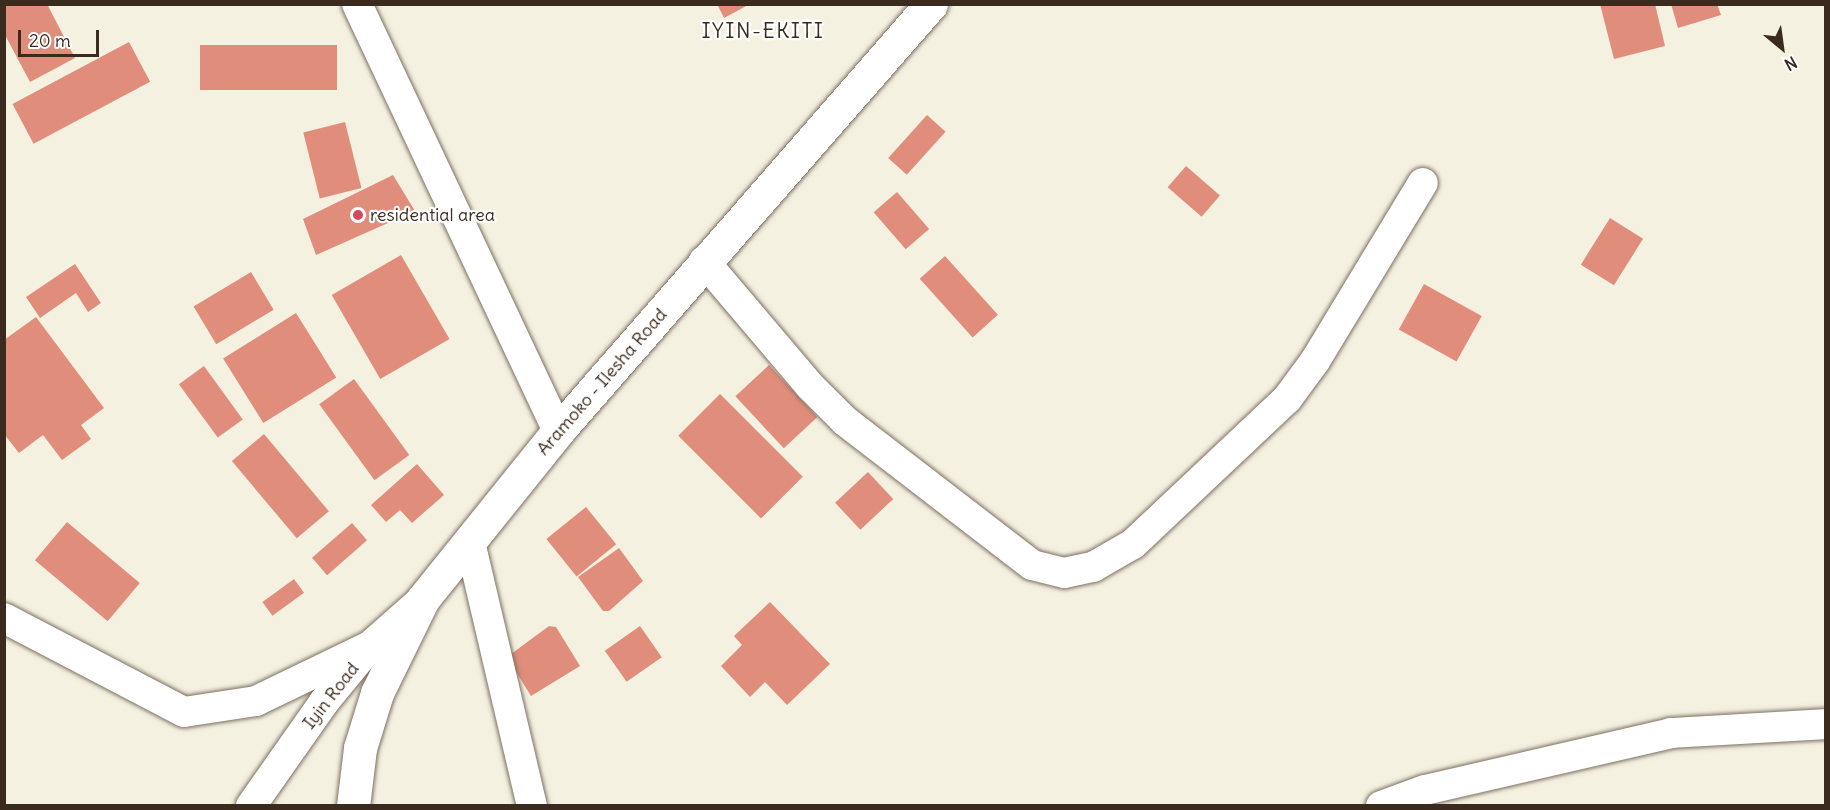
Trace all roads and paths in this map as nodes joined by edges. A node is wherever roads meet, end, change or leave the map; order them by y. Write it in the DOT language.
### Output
graph roads {
  1 [pos="357,4"];
  2 [pos="931,4"];
  3 [pos="1423,183"];
  4 [pos="704,261"];
  5 [pos="558,431"];
  6 [pos="470,542"];
  7 [pos="423,599"];
  8 [pos="4,618"];
  9 [pos="370,646"];
  10 [pos="1826,723"];
  11 [pos="251,806"];
  12 [pos="353,806"];
  13 [pos="532,806"];
  14 [pos="1381,806"];
  1 -- 5 [label="street"];
  2 -- 4 [label="main road, Aramoko - Ilesha Road"];
  3 -- 4 [label="street"];
  4 -- 5 [label="main road, Aramoko - Ilesha Road"];
  5 -- 6 [label="main road, Aramoko - Ilesha Road"];
  6 -- 7 [label="main road, Aramoko - Ilesha Road"];
  6 -- 13 [label="street"];
  7 -- 9 [label="street, Iyin Road"];
  7 -- 12 [label="main road, Aramoko - Ilesha Road"];
  8 -- 9 [label="street"];
  9 -- 11 [label="street, Iyin Road"];
  10 -- 14 [label="street"];
}
